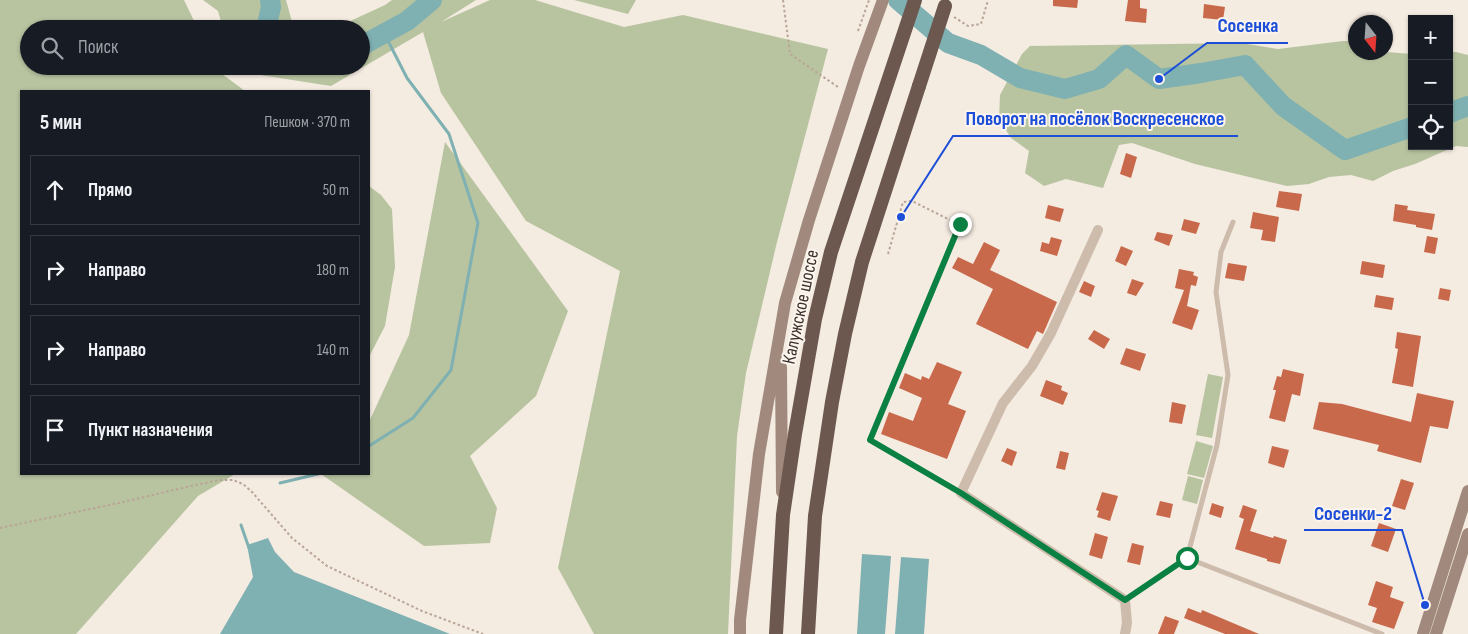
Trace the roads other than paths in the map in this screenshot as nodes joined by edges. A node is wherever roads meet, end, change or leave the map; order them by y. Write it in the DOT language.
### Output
graph roads {
  1 [pos="883,0"];
  2 [pos="915,0"];
  3 [pos="948,7"];
  4 [pos="1233,222"];
  5 [pos="960,224"];
  6 [pos="1098,230"];
  7 [pos="781,332"];
  8 [pos="1468,491"];
  9 [pos="961,493"];
  10 [pos="783,515"];
  11 [pos="1468,534"];
  12 [pos="1187,558"];
  13 [pos="1125,600"];
  14 [pos="740,634"];
  15 [pos="776,634"];
  16 [pos="808,634"];
  17 [pos="1125,634"];
  18 [pos="1382,634"];
  19 [pos="1423,634"];
  20 [pos="1436,634"];
  1 -- 7 [label="main road"];
  2 -- 10 [label="highway, Калужское шоссе"];
  3 -- 16 [label="highway, bridge"];
  4 -- 12 [label="lane"];
  5 -- 9 [label="lane"];
  6 -- 9 [label="street"];
  7 -- 10 [label="main road"];
  7 -- 14 [label="main road"];
  8 -- 19 [label="main road"];
  9 -- 13 [label="street"];
  10 -- 15 [label="highway, Калужское шоссе"];
  11 -- 20 [label="main road"];
  12 -- 13 [label="lane"];
  12 -- 18 [label="lane"];
  13 -- 17 [label="street"];
}
